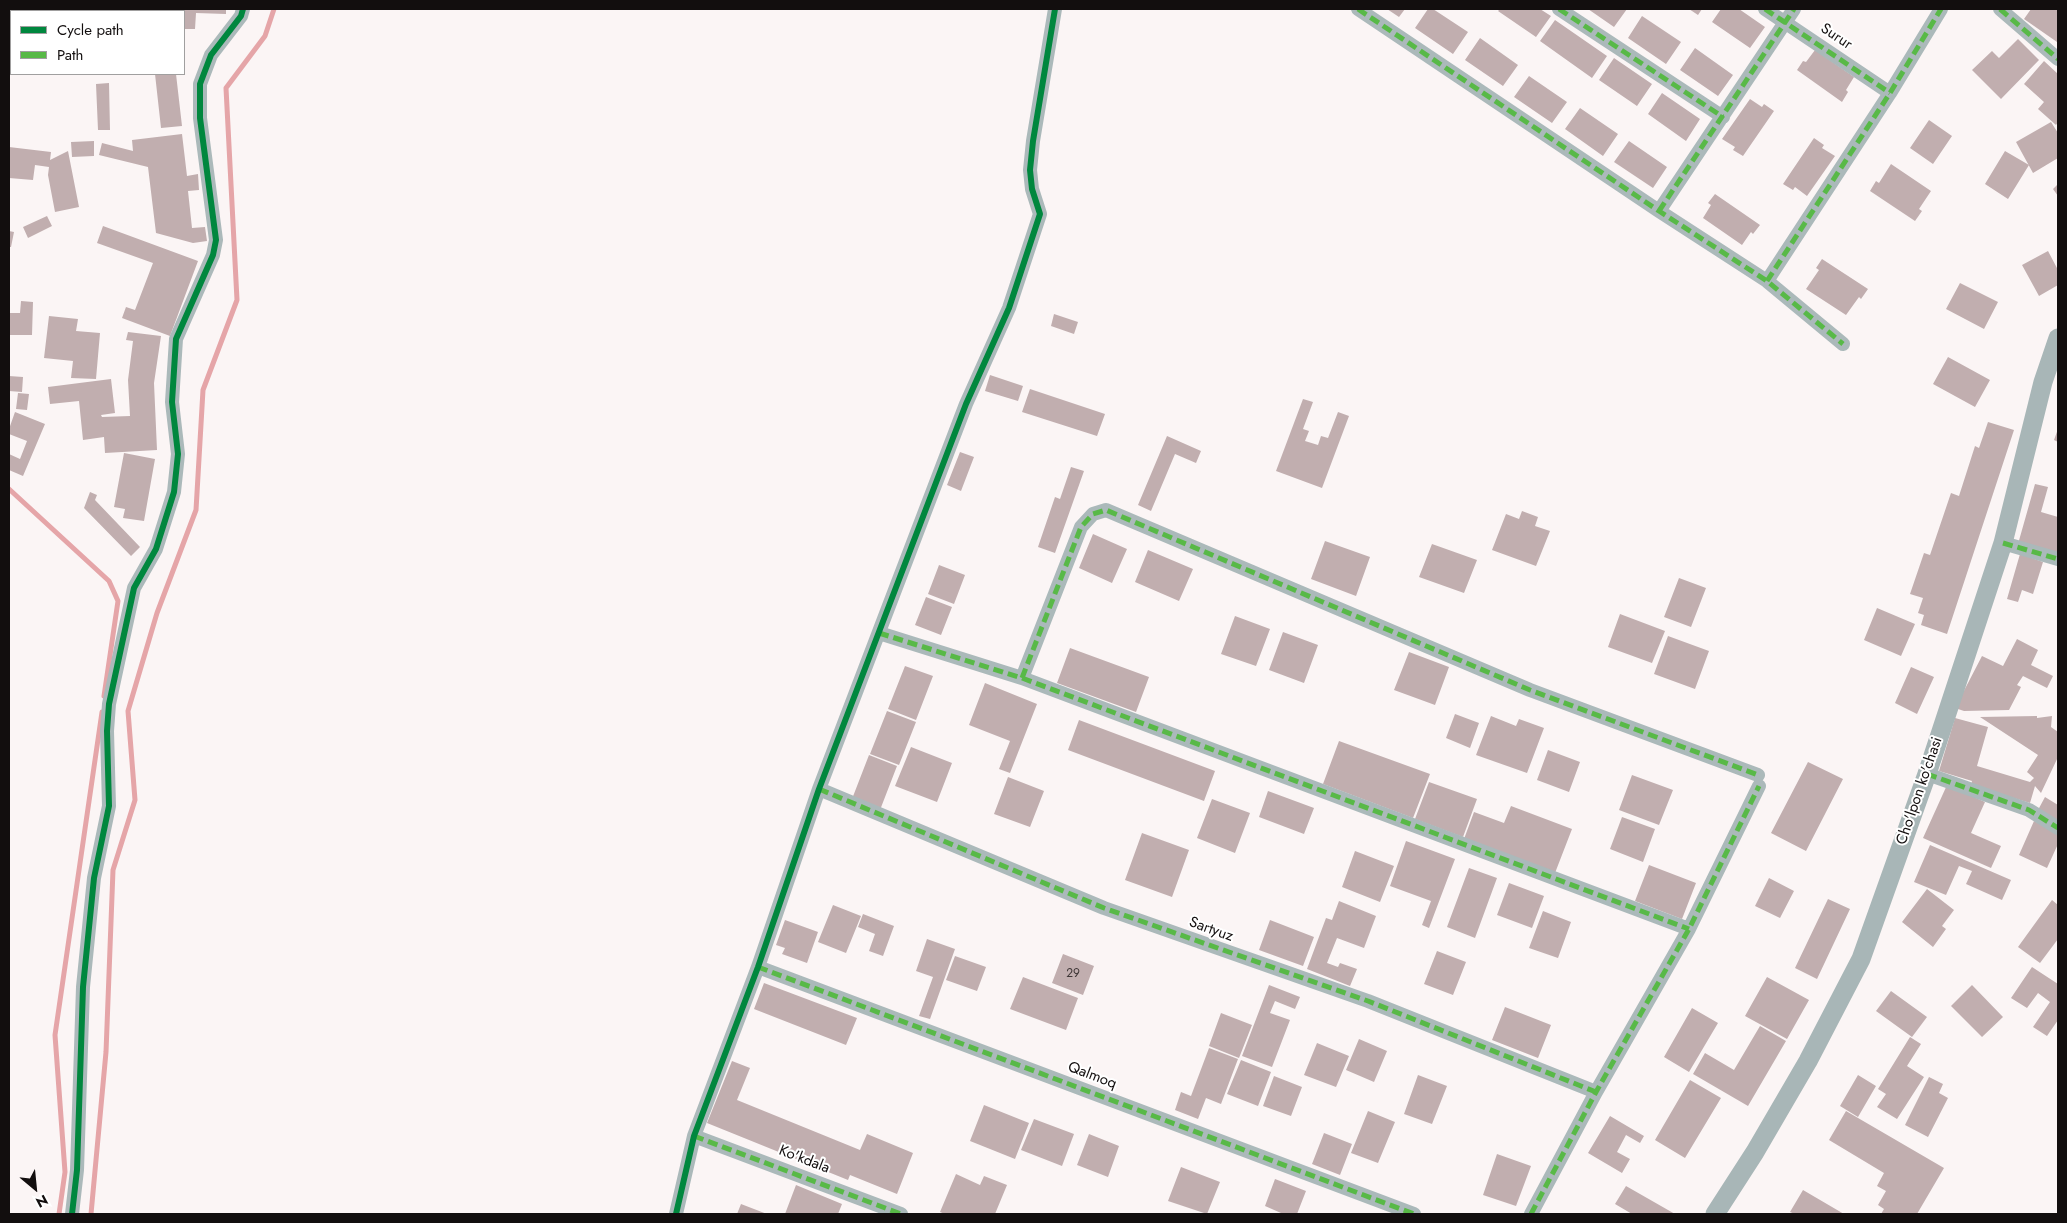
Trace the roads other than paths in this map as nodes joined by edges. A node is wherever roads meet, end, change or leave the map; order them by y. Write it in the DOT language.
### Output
graph roads {
  1 [pos="244,9"];
  2 [pos="1055,9"];
  3 [pos="1358,9"];
  4 [pos="1558,9"];
  5 [pos="1764,9"];
  6 [pos="1794,9"];
  7 [pos="1940,9"];
  8 [pos="2003,10"];
  9 [pos="1785,22"];
  10 [pos="2058,59"];
  11 [pos="1890,93"];
  12 [pos="1723,117"];
  13 [pos="1659,211"];
  14 [pos="1766,280"];
  15 [pos="2058,338"];
  16 [pos="1843,344"];
  17 [pos="2003,543"];
  18 [pos="2058,558"];
  19 [pos="878,633"];
  20 [pos="1022,678"];
  21 [pos="1927,774"];
  22 [pos="819,789"];
  23 [pos="2058,828"];
  24 [pos="1689,928"];
  25 [pos="758,967"];
  26 [pos="1596,1092"];
  27 [pos="694,1136"];
  28 [pos="72,1214"];
  29 [pos="676,1214"];
  30 [pos="901,1214"];
  31 [pos="1414,1214"];
  32 [pos="1531,1214"];
  33 [pos="1714,1214"];
  1 -- 28 [label="street"];
  2 -- 19 [label="street"];
  3 -- 13 [label="street"];
  4 -- 12 [label="street"];
  5 -- 9 [label="street, Surur"];
  6 -- 9 [label="street"];
  7 -- 11 [label="street"];
  8 -- 10 [label="street"];
  9 -- 11 [label="street, Surur"];
  9 -- 12 [label="street"];
  11 -- 14 [label="street"];
  12 -- 13 [label="street"];
  13 -- 14 [label="street"];
  14 -- 16 [label="street"];
  15 -- 17 [label="main road, Cho'lpon ko'chasi"];
  17 -- 18 [label="street"];
  17 -- 21 [label="main road, Cho'lpon ko'chasi"];
  19 -- 20 [label="street"];
  19 -- 22 [label="street"];
  20 -- 24 [label="street"];
  20 -- 24 [label="street"];
  21 -- 23 [label="street"];
  21 -- 33 [label="main road, Cho'lpon ko'chasi"];
  22 -- 25 [label="street"];
  22 -- 26 [label="street, Sartyuz"];
  24 -- 26 [label="street"];
  25 -- 27 [label="street"];
  25 -- 31 [label="street, Qalmoq"];
  26 -- 32 [label="street"];
  27 -- 29 [label="street"];
  27 -- 30 [label="street, Ko'kdala"];
}
